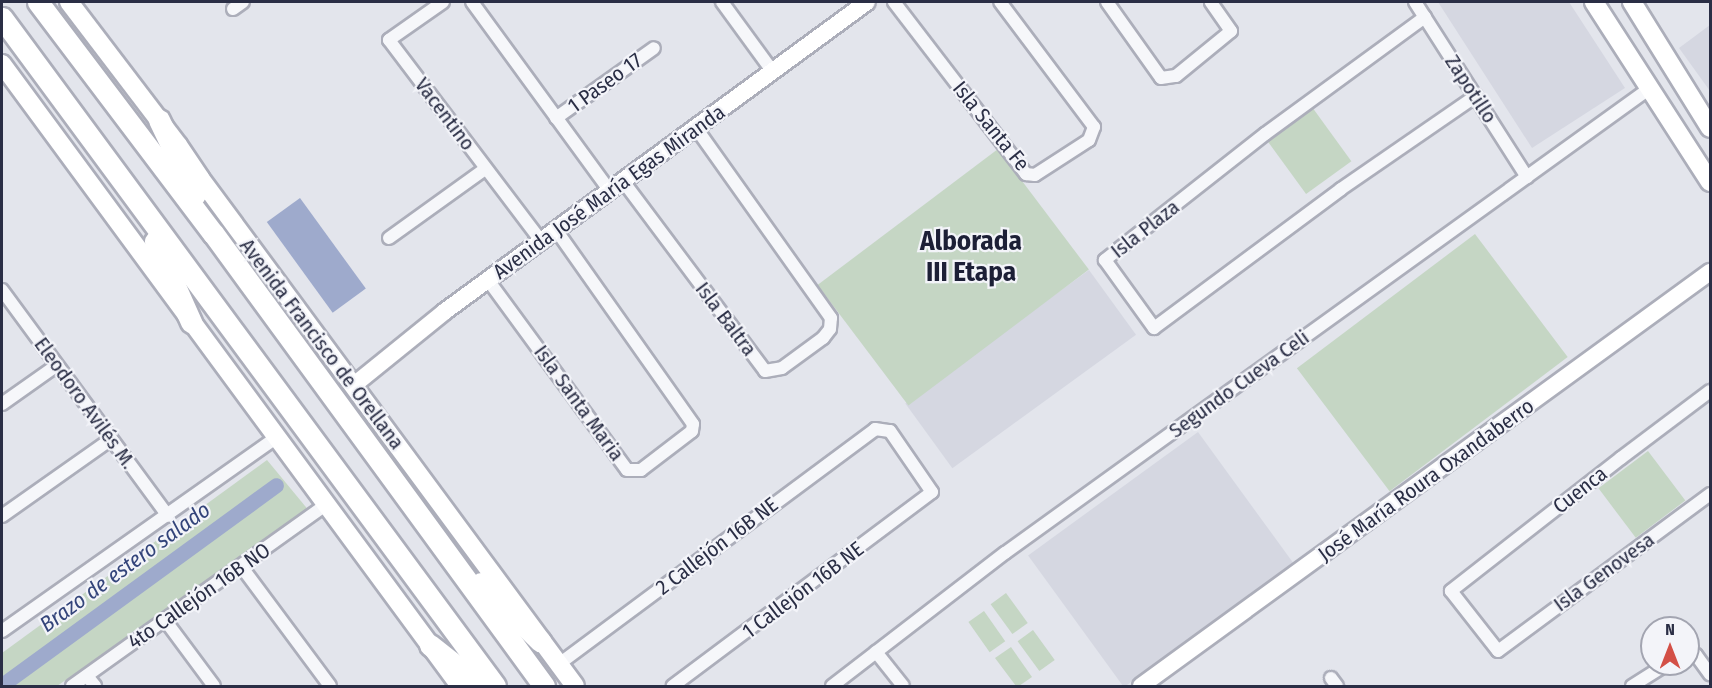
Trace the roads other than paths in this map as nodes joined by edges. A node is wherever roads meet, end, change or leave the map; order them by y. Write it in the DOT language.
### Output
graph roads {
  1 [pos="38,2"];
  2 [pos="69,2"];
  3 [pos="243,2"];
  4 [pos="443,2"];
  5 [pos="472,2"];
  6 [pos="722,2"];
  7 [pos="867,2"];
  8 [pos="894,2"];
  9 [pos="1000,2"];
  10 [pos="1107,2"];
  11 [pos="1211,2"];
  12 [pos="1415,2"];
  13 [pos="1594,2"];
  14 [pos="1632,2"];
  15 [pos="233,9"];
  16 [pos="1425,17"];
  17 [pos="2,18"];
  18 [pos="654,48"];
  19 [pos="2,64"];
  20 [pos="773,72"];
  21 [pos="1650,88"];
  22 [pos="1476,96"];
  23 [pos="556,118"];
  24 [pos="159,120"];
  25 [pos="696,128"];
  26 [pos="1710,128"];
  27 [pos="485,169"];
  28 [pos="1527,177"];
  29 [pos="1710,182"];
  30 [pos="616,186"];
  31 [pos="137,202"];
  32 [pos="556,230"];
  33 [pos="213,233"];
  34 [pos="389,238"];
  35 [pos="541,241"];
  36 [pos="1710,272"];
  37 [pos="488,280"];
  38 [pos="2,290"];
  39 [pos="192,322"];
  40 [pos="57,365"];
  41 [pos="354,386"];
  42 [pos="1710,392"];
  43 [pos="2,404"];
  44 [pos="875,429"];
  45 [pos="277,437"];
  46 [pos="111,439"];
  47 [pos="1710,494"];
  48 [pos="327,504"];
  49 [pos="2,516"];
  50 [pos="168,516"];
  51 [pos="435,537"];
  52 [pos="241,566"];
  53 [pos="165,620"];
  54 [pos="2,631"];
  55 [pos="540,641"];
  56 [pos="430,645"];
  57 [pos="876,651"];
  58 [pos="1498,651"];
  59 [pos="1700,660"];
  60 [pos="559,664"];
  61 [pos="1710,674"];
  62 [pos="87,676"];
  63 [pos="1649,676"];
  64 [pos="72,687"];
  65 [pos="95,687"];
  66 [pos="214,687"];
  67 [pos="330,687"];
  68 [pos="460,687"];
  69 [pos="482,687"];
  70 [pos="495,687"];
  71 [pos="544,687"];
  72 [pos="575,687"];
  73 [pos="673,687"];
  74 [pos="832,687"];
  75 [pos="903,687"];
  76 [pos="1141,687"];
  77 [pos="1632,687"];
  1 -- 33 [label="highway, Avenida Francisco de Orellana"];
  2 -- 24 [label="main road, Avenida Francisco de Orellana"];
  3 -- 15 [label="street"];
  4 -- 27 [label="street, Vacentino"];
  5 -- 23 [label="street"];
  6 -- 20 [label="street"];
  7 -- 20 [label="street, Avenida José María Egas Miranda"];
  8 -- 9 [label="street, Isla Santa Fe"];
  10 -- 11 [label="street"];
  12 -- 16 [label="street, Zapotillo"];
  13 -- 21 [label="main road"];
  14 -- 26 [label="main road"];
  16 -- 22 [label="street, Zapotillo"];
  16 -- 22 [label="street, Isla Plaza"];
  17 -- 31 [label="highway"];
  18 -- 23 [label="street, 1 Paseo 17"];
  19 -- 39 [label="main road"];
  20 -- 25 [label="street, Avenida José María Egas Miranda"];
  21 -- 28 [label="street, Segundo Cueva Celi"];
  21 -- 29 [label="main road"];
  22 -- 28 [label="street, Zapotillo"];
  23 -- 30 [label="street"];
  24 -- 33 [label="highway"];
  24 -- 41 [label="main road, Avenida Francisco de Orellana"];
  25 -- 30 [label="street, Avenida José María Egas Miranda"];
  25 -- 30 [label="street, Isla Baltra"];
  27 -- 34 [label="street"];
  27 -- 35 [label="street, Vacentino"];
  28 -- 57 [label="street, Segundo Cueva Celi"];
  30 -- 32 [label="street, Avenida José María Egas Miranda"];
  31 -- 39 [label="highway"];
  31 -- 70 [label="highway"];
  32 -- 35 [label="street, Avenida José María Egas Miranda"];
  32 -- 37 [label="street, Isla Santa Maria"];
  33 -- 51 [label="highway, Avenida Francisco de Orellana"];
  35 -- 37 [label="street, Avenida José María Egas Miranda"];
  36 -- 76 [label="street, José María Roura Oxandaberro"];
  37 -- 41 [label="street, Avenida José María Egas Miranda"];
  38 -- 40 [label="street, Eleodoro Avilés M."];
  39 -- 45 [label="main road"];
  40 -- 43 [label="street"];
  40 -- 46 [label="street, Eleodoro Avilés M."];
  41 -- 55 [label="main road, Avenida Francisco de Orellana"];
  42 -- 58 [label="street, Cuenca"];
  44 -- 60 [label="street, 2 Callejón 16B NE"];
  44 -- 73 [label="street, 1 Callejón 16B NE"];
  45 -- 48 [label="main road"];
  45 -- 50 [label="street"];
  46 -- 49 [label="street"];
  46 -- 50 [label="street, Eleodoro Avilés M."];
  47 -- 58 [label="street, Isla Genovesa"];
  48 -- 52 [label="street, 4to Callejón 16B NO"];
  48 -- 56 [label="main road"];
  50 -- 54 [label="street"];
  51 -- 55 [label="highway"];
  51 -- 71 [label="highway, Avenida Francisco de Orellana"];
  52 -- 53 [label="street, 4to Callejón 16B NO"];
  52 -- 67 [label="street"];
  53 -- 62 [label="street, 4to Callejón 16B NO"];
  53 -- 66 [label="street"];
  55 -- 60 [label="main road, Avenida Francisco de Orellana"];
  56 -- 68 [label="main road"];
  56 -- 69 [label="highway"];
  57 -- 74 [label="street, Segundo Cueva Celi"];
  57 -- 75 [label="street"];
  59 -- 61 [label="street"];
  60 -- 72 [label="main road, Avenida Francisco de Orellana"];
  62 -- 64 [label="street, 4to Callejón 16B NO"];
  62 -- 65 [label="street"];
  63 -- 77 [label="street"];
}
